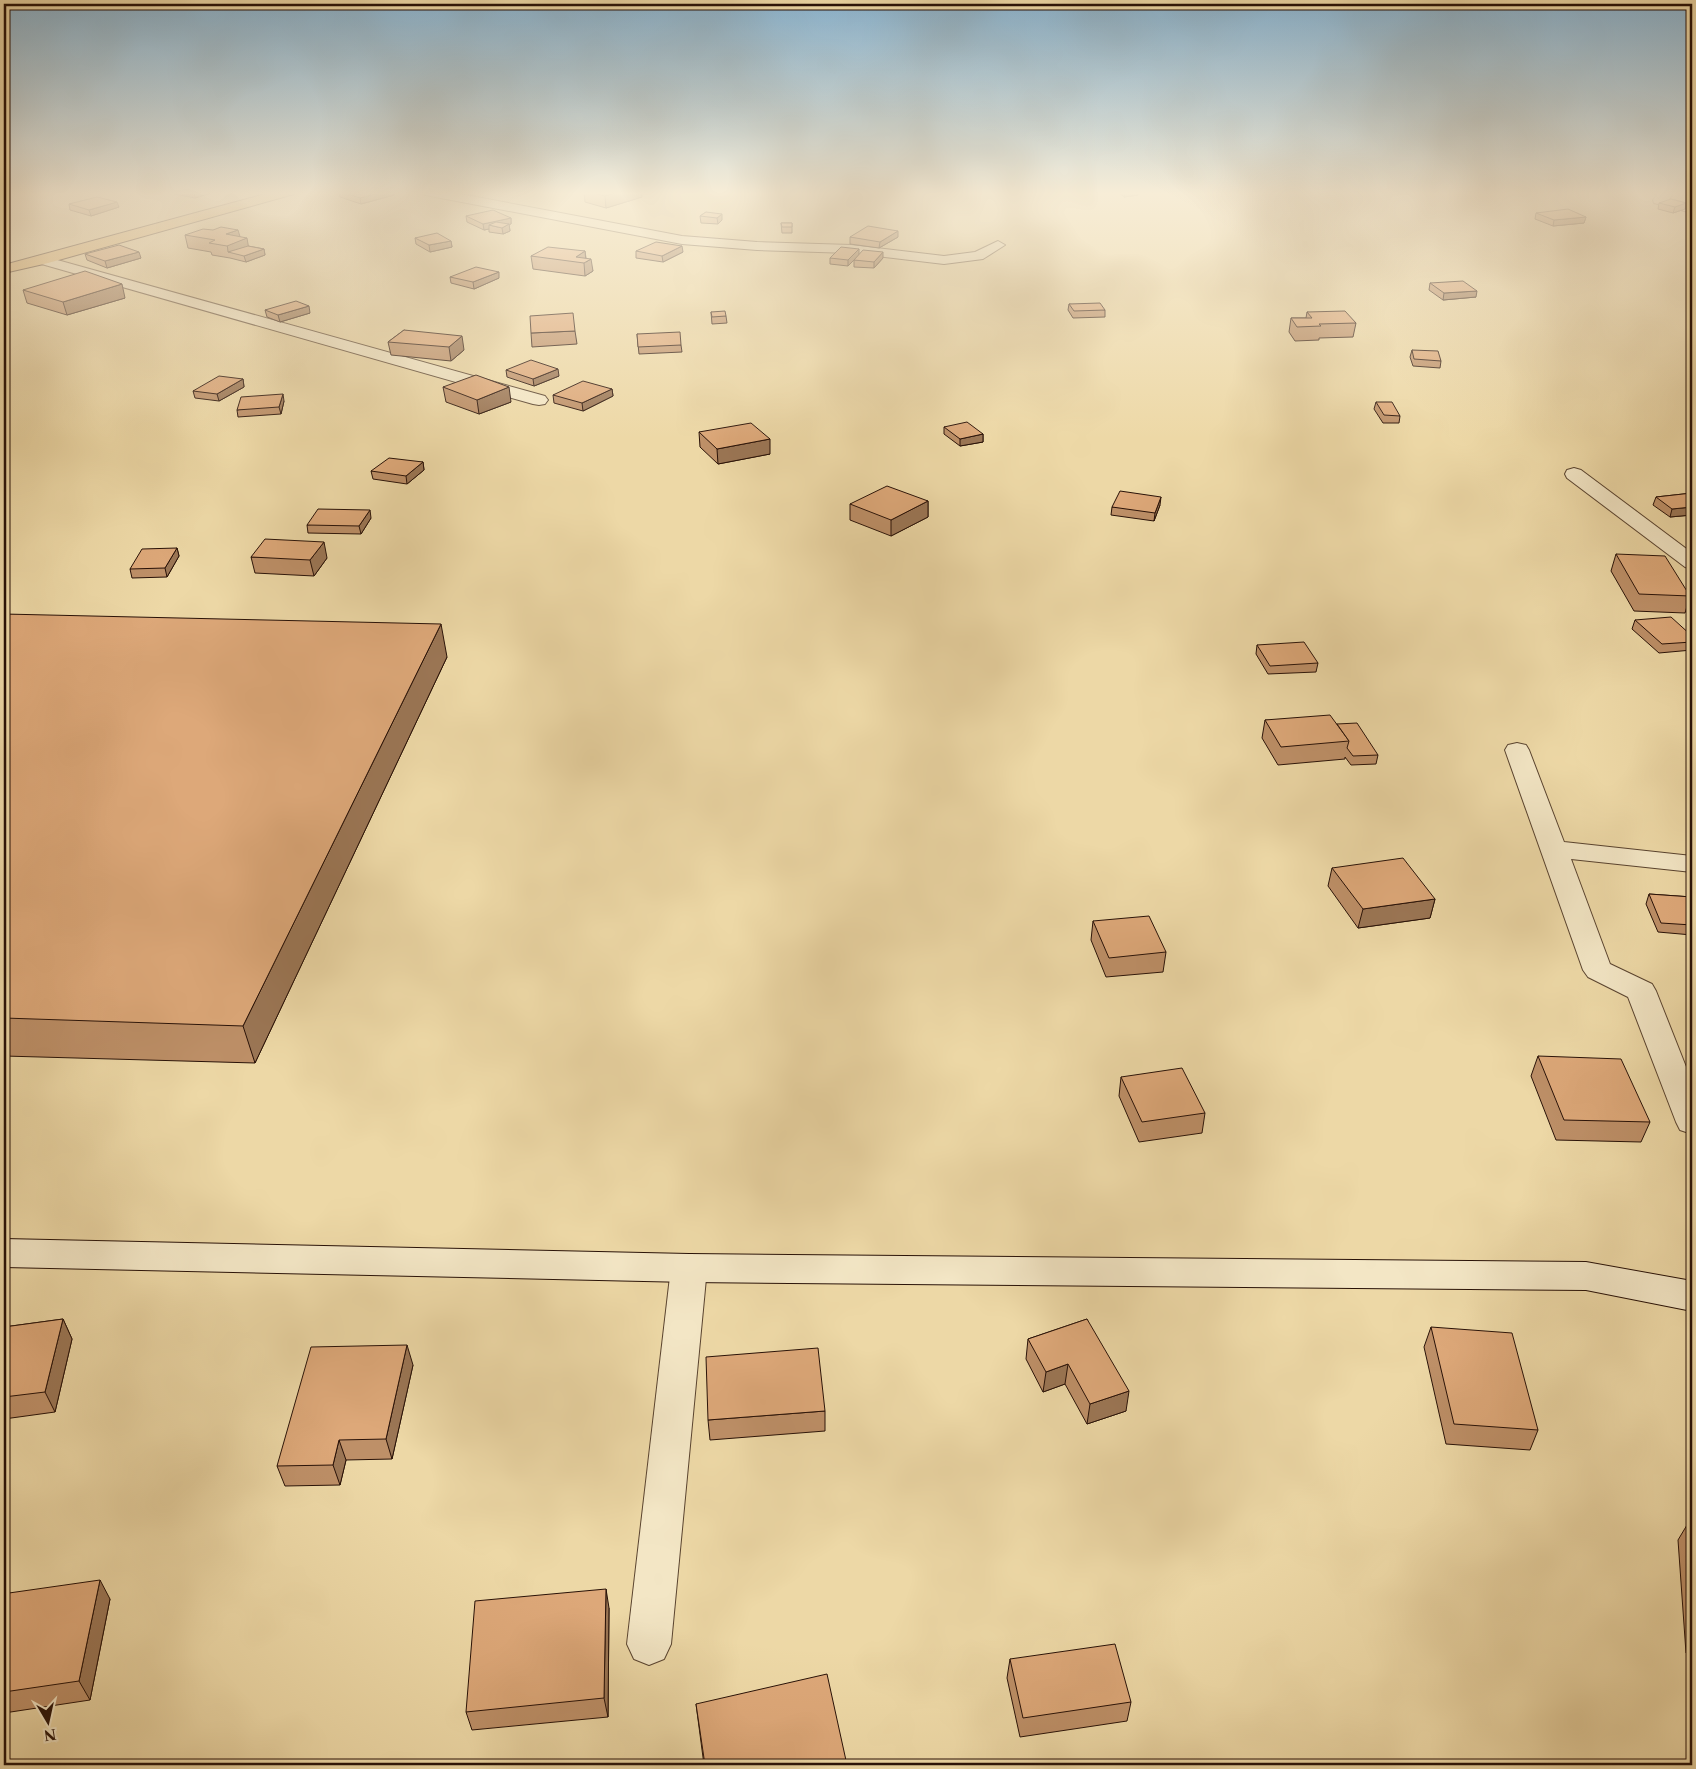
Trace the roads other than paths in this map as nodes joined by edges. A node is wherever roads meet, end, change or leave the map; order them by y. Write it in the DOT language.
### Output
graph roads {
  1 [pos="91,274"];
  2 [pos="539,400"];
  3 [pos="1574,474"];
  4 [pos="1692,563"];
  5 [pos="1517,750"];
  6 [pos="1553,849"];
  7 [pos="1692,864"];
  8 [pos="1692,1122"];
  9 [pos="4,1254"];
  10 [pos="689,1268"];
  11 [pos="1692,1296"];
  12 [pos="648,1644"];
  1 -- 2 [label="street"];
  3 -- 4 [label="street"];
  5 -- 6 [label="street"];
  6 -- 7 [label="street"];
  6 -- 8 [label="street"];
  9 -- 10 [label="street"];
  10 -- 11 [label="street"];
  10 -- 12 [label="street"];
}
